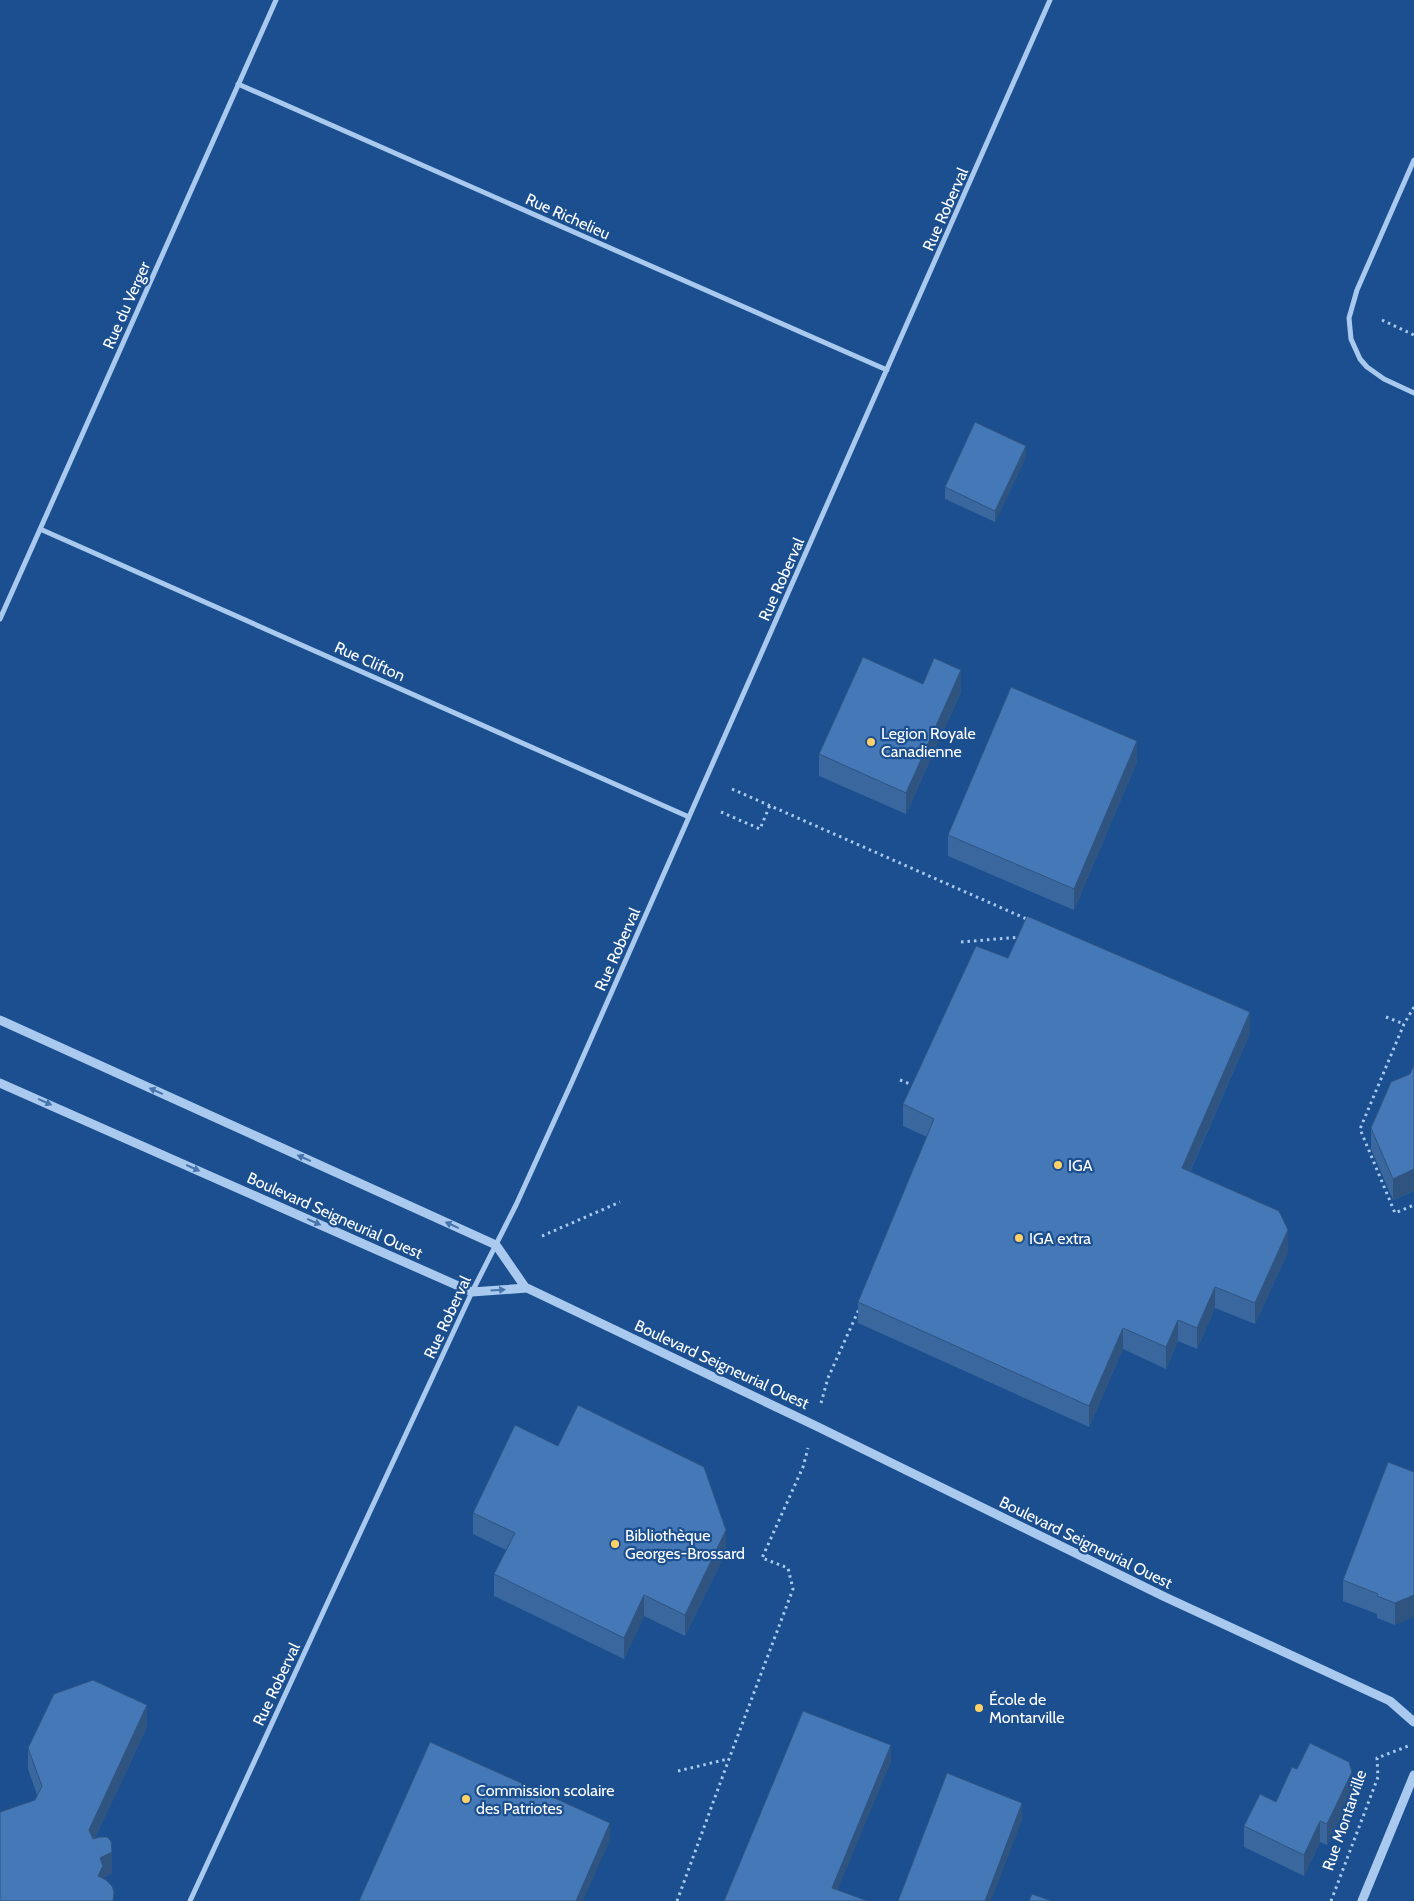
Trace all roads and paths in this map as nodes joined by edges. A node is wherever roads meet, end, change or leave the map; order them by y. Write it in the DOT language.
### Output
graph roads {
  1 [pos="276,0"];
  2 [pos="1050,0"];
  3 [pos="238,84"];
  4 [pos="1414,160"];
  5 [pos="1382,320"];
  6 [pos="1414,335"];
  7 [pos="887,370"];
  8 [pos="1414,393"];
  9 [pos="40,529"];
  10 [pos="0,619"];
  11 [pos="732,789"];
  12 [pos="770,805"];
  13 [pos="721,812"];
  14 [pos="690,817"];
  15 [pos="1034,922"];
  16 [pos="1027,937"];
  17 [pos="961,942"];
  18 [pos="1414,1007"];
  19 [pos="1386,1017"];
  20 [pos="0,1020"];
  21 [pos="1404,1024"];
  22 [pos="900,1080"];
  23 [pos="0,1082"];
  24 [pos="920,1088"];
  25 [pos="620,1202"];
  26 [pos="1414,1205"];
  27 [pos="542,1236"];
  28 [pos="496,1245"];
  29 [pos="525,1287"];
  30 [pos="472,1292"];
  31 [pos="862,1302"];
  32 [pos="828,1378"];
  33 [pos="814,1425"];
  34 [pos="1414,1722"];
  35 [pos="1414,1743"];
  36 [pos="729,1759"];
  37 [pos="678,1771"];
  38 [pos="1414,1775"];
  39 [pos="190,1901"];
  40 [pos="677,1901"];
  41 [pos="1331,1901"];
  42 [pos="1362,1901"];
  1 -- 3 [label="street, Rue du Verger"];
  2 -- 7 [label="street, Rue Roberval"];
  3 -- 7 [label="street, Rue Richelieu"];
  3 -- 9 [label="street, Rue du Verger"];
  4 -- 8 [label="street"];
  5 -- 6 [label="path"];
  7 -- 14 [label="street, Rue Roberval"];
  9 -- 10 [label="street, Rue du Verger"];
  9 -- 14 [label="street, Rue Clifton"];
  11 -- 12 [label="path"];
  12 -- 13 [label="path"];
  12 -- 15 [label="path"];
  14 -- 28 [label="street, Rue Roberval"];
  16 -- 17 [label="path"];
  18 -- 21 [label="path"];
  19 -- 21 [label="path"];
  28 -- 20 [label="street, one-way"];
  21 -- 26 [label="path"];
  22 -- 24 [label="path"];
  23 -- 30 [label="street, Boulevard Seigneurial Ouest, one-way"];
  25 -- 27 [label="path"];
  28 -- 29 [label="street"];
  28 -- 30 [label="street, Rue Roberval"];
  30 -- 29 [label="street, Boulevard Seigneurial Ouest, one-way"];
  29 -- 33 [label="street, Boulevard Seigneurial Ouest"];
  30 -- 39 [label="street, Rue Roberval"];
  31 -- 32 [label="path"];
  33 -- 34 [label="street, Boulevard Seigneurial Ouest"];
  33 -- 36 [label="path"];
  35 -- 41 [label="path, Rue Montarville"];
  36 -- 37 [label="path"];
  36 -- 40 [label="path"];
  38 -- 42 [label="street"];
}
